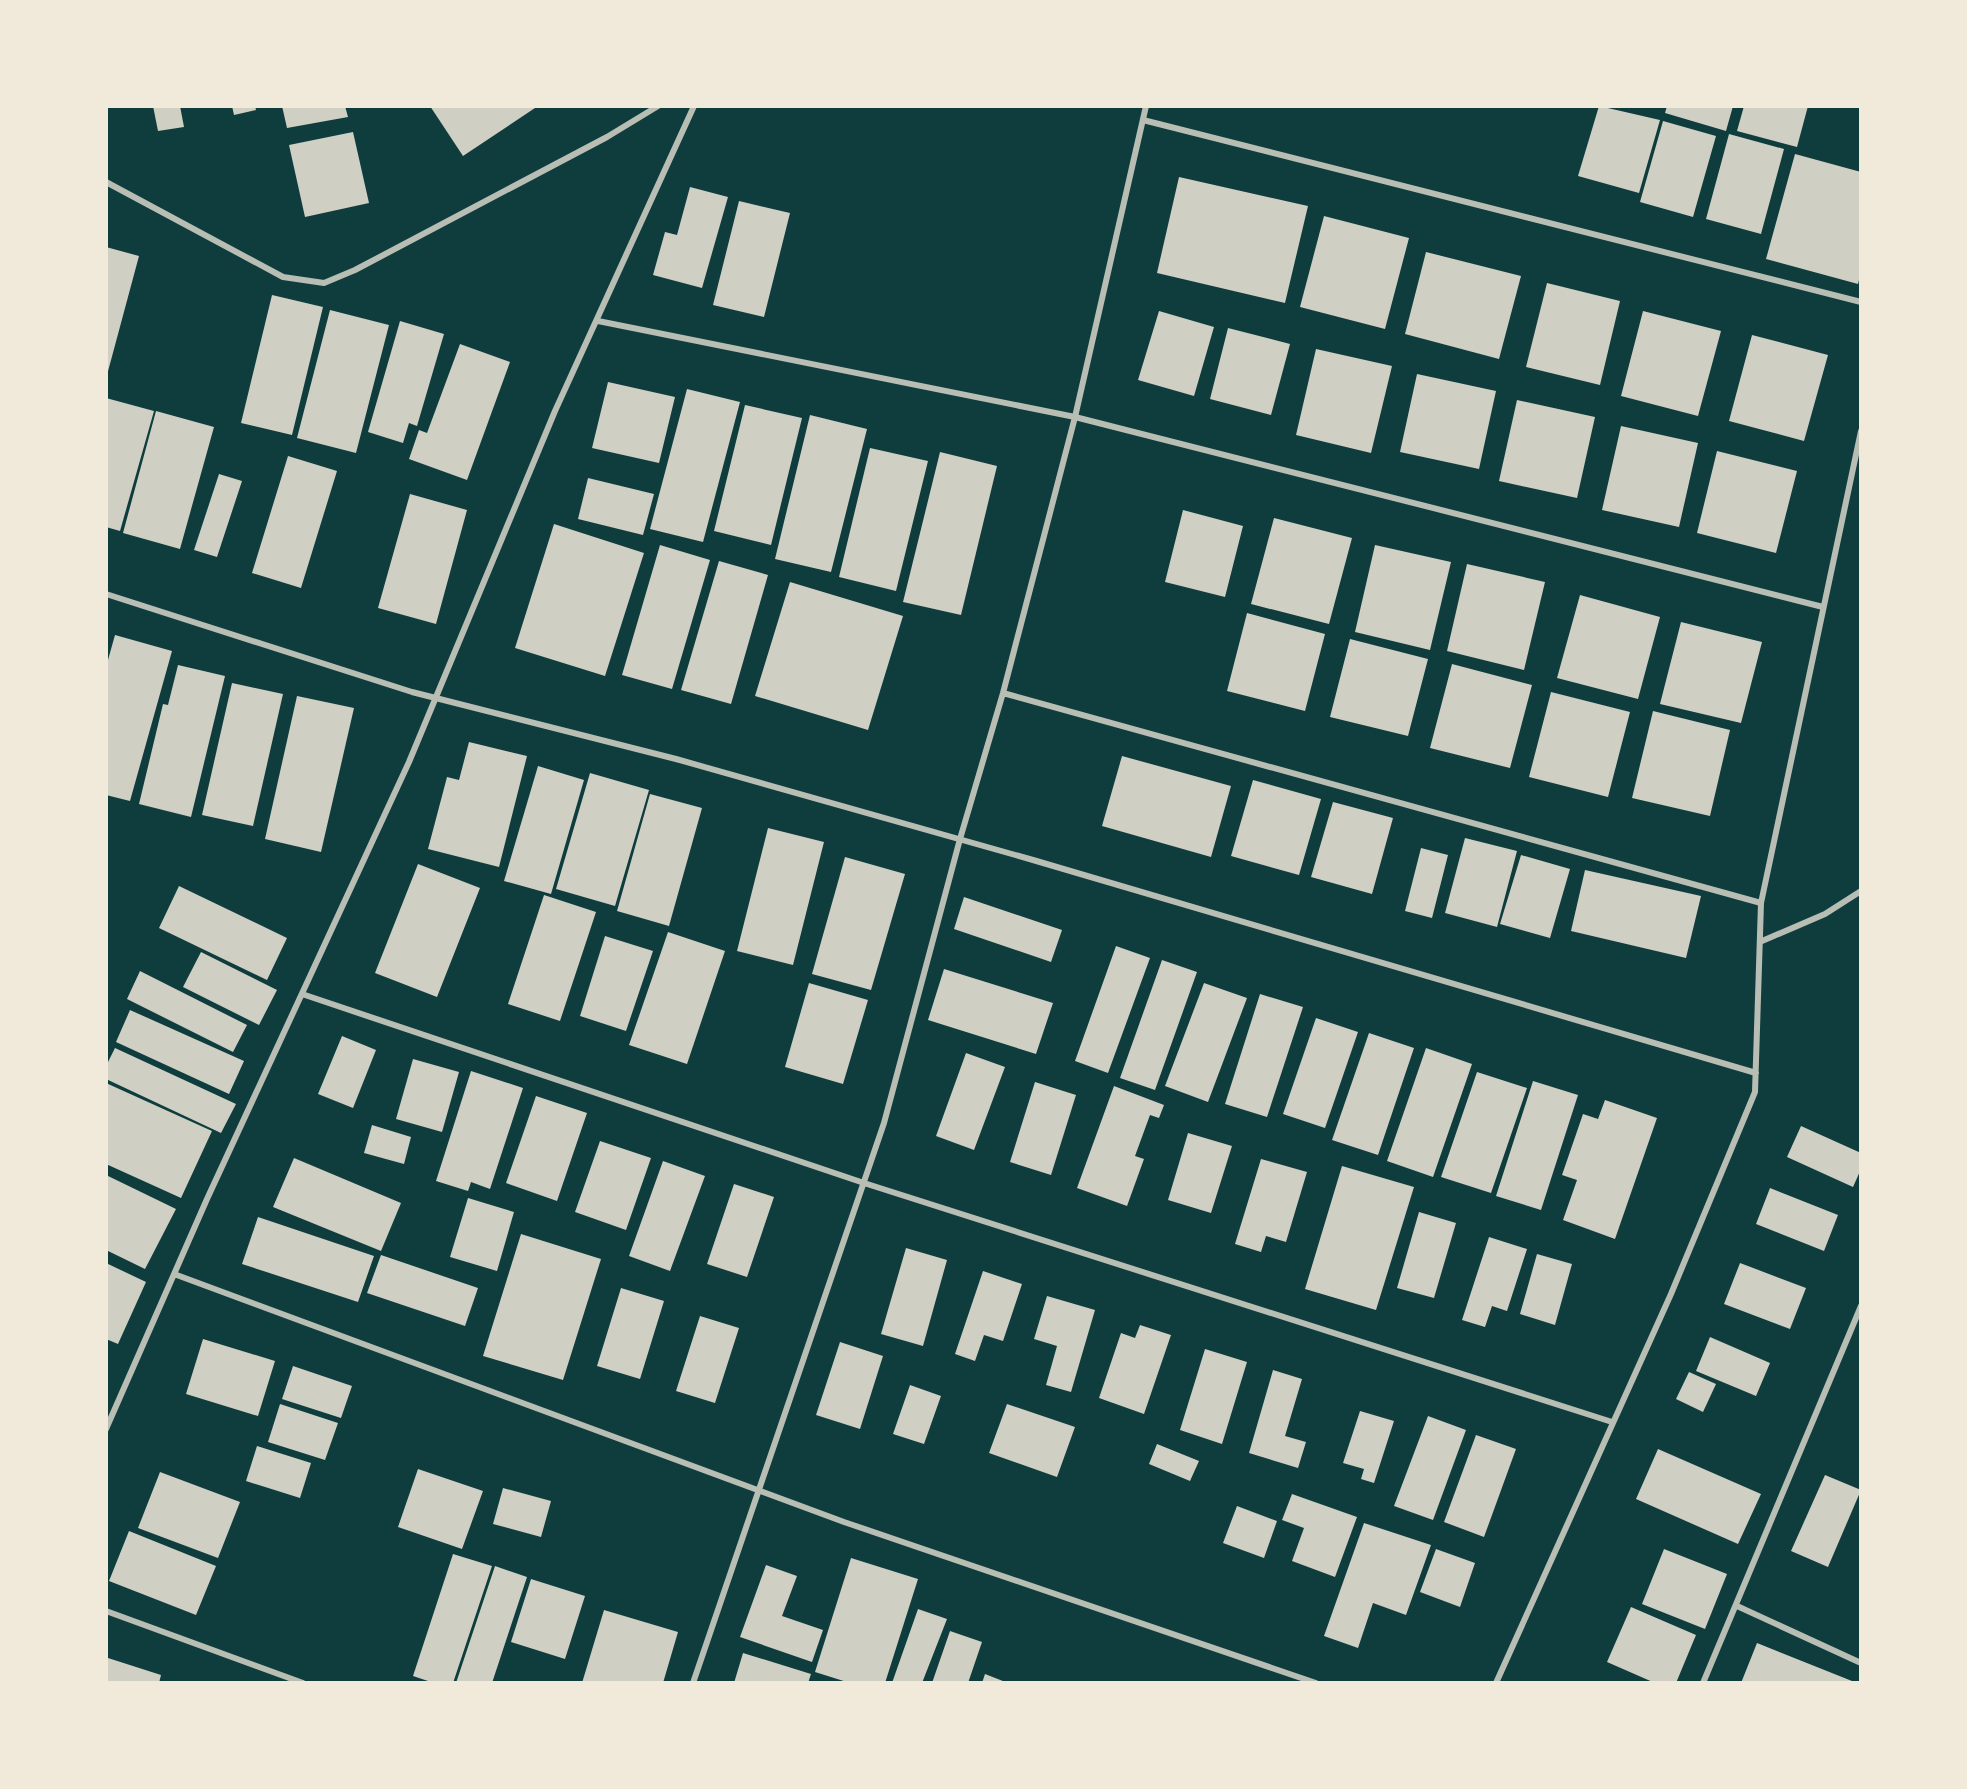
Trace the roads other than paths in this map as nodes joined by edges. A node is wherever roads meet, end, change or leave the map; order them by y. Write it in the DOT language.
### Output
graph roads {
  1 [pos="658,106"];
  2 [pos="694,106"];
  3 [pos="1146,106"];
  4 [pos="1143,120"];
  5 [pos="106,182"];
  6 [pos="1861,302"];
  7 [pos="598,321"];
  8 [pos="1075,417"];
  9 [pos="1861,431"];
  10 [pos="106,594"];
  11 [pos="1823,607"];
  12 [pos="1003,693"];
  13 [pos="436,698"];
  14 [pos="960,839"];
  15 [pos="1861,891"];
  16 [pos="1761,903"];
  17 [pos="1762,941"];
  18 [pos="302,994"];
  19 [pos="1756,1073"];
  20 [pos="864,1183"];
  21 [pos="174,1274"];
  22 [pos="1861,1306"];
  23 [pos="1612,1422"];
  24 [pos="106,1429"];
  25 [pos="758,1490"];
  26 [pos="1737,1606"];
  27 [pos="106,1611"];
  28 [pos="1861,1663"];
  29 [pos="303,1683"];
  30 [pos="693,1683"];
  31 [pos="1316,1683"];
  32 [pos="1496,1683"];
  33 [pos="1703,1683"];
  1 -- 5 [label="lane"];
  2 -- 7 [label="lane"];
  3 -- 4 [label="lane"];
  4 -- 6 [label="lane"];
  4 -- 8 [label="lane"];
  7 -- 8 [label="lane"];
  7 -- 13 [label="lane"];
  8 -- 11 [label="lane"];
  8 -- 12 [label="lane"];
  9 -- 11 [label="lane"];
  10 -- 13 [label="lane"];
  11 -- 16 [label="lane"];
  12 -- 14 [label="lane"];
  12 -- 16 [label="lane"];
  13 -- 14 [label="lane"];
  13 -- 18 [label="lane"];
  14 -- 19 [label="lane"];
  14 -- 20 [label="lane"];
  15 -- 17 [label="lane"];
  16 -- 17 [label="lane"];
  17 -- 19 [label="lane"];
  18 -- 20 [label="lane"];
  18 -- 21 [label="lane"];
  19 -- 23 [label="lane"];
  20 -- 23 [label="lane"];
  20 -- 25 [label="lane"];
  21 -- 24 [label="lane"];
  21 -- 25 [label="lane"];
  22 -- 26 [label="lane"];
  23 -- 32 [label="lane"];
  25 -- 30 [label="lane"];
  25 -- 31 [label="lane"];
  26 -- 28 [label="lane"];
  26 -- 33 [label="lane"];
  27 -- 29 [label="lane"];
}
